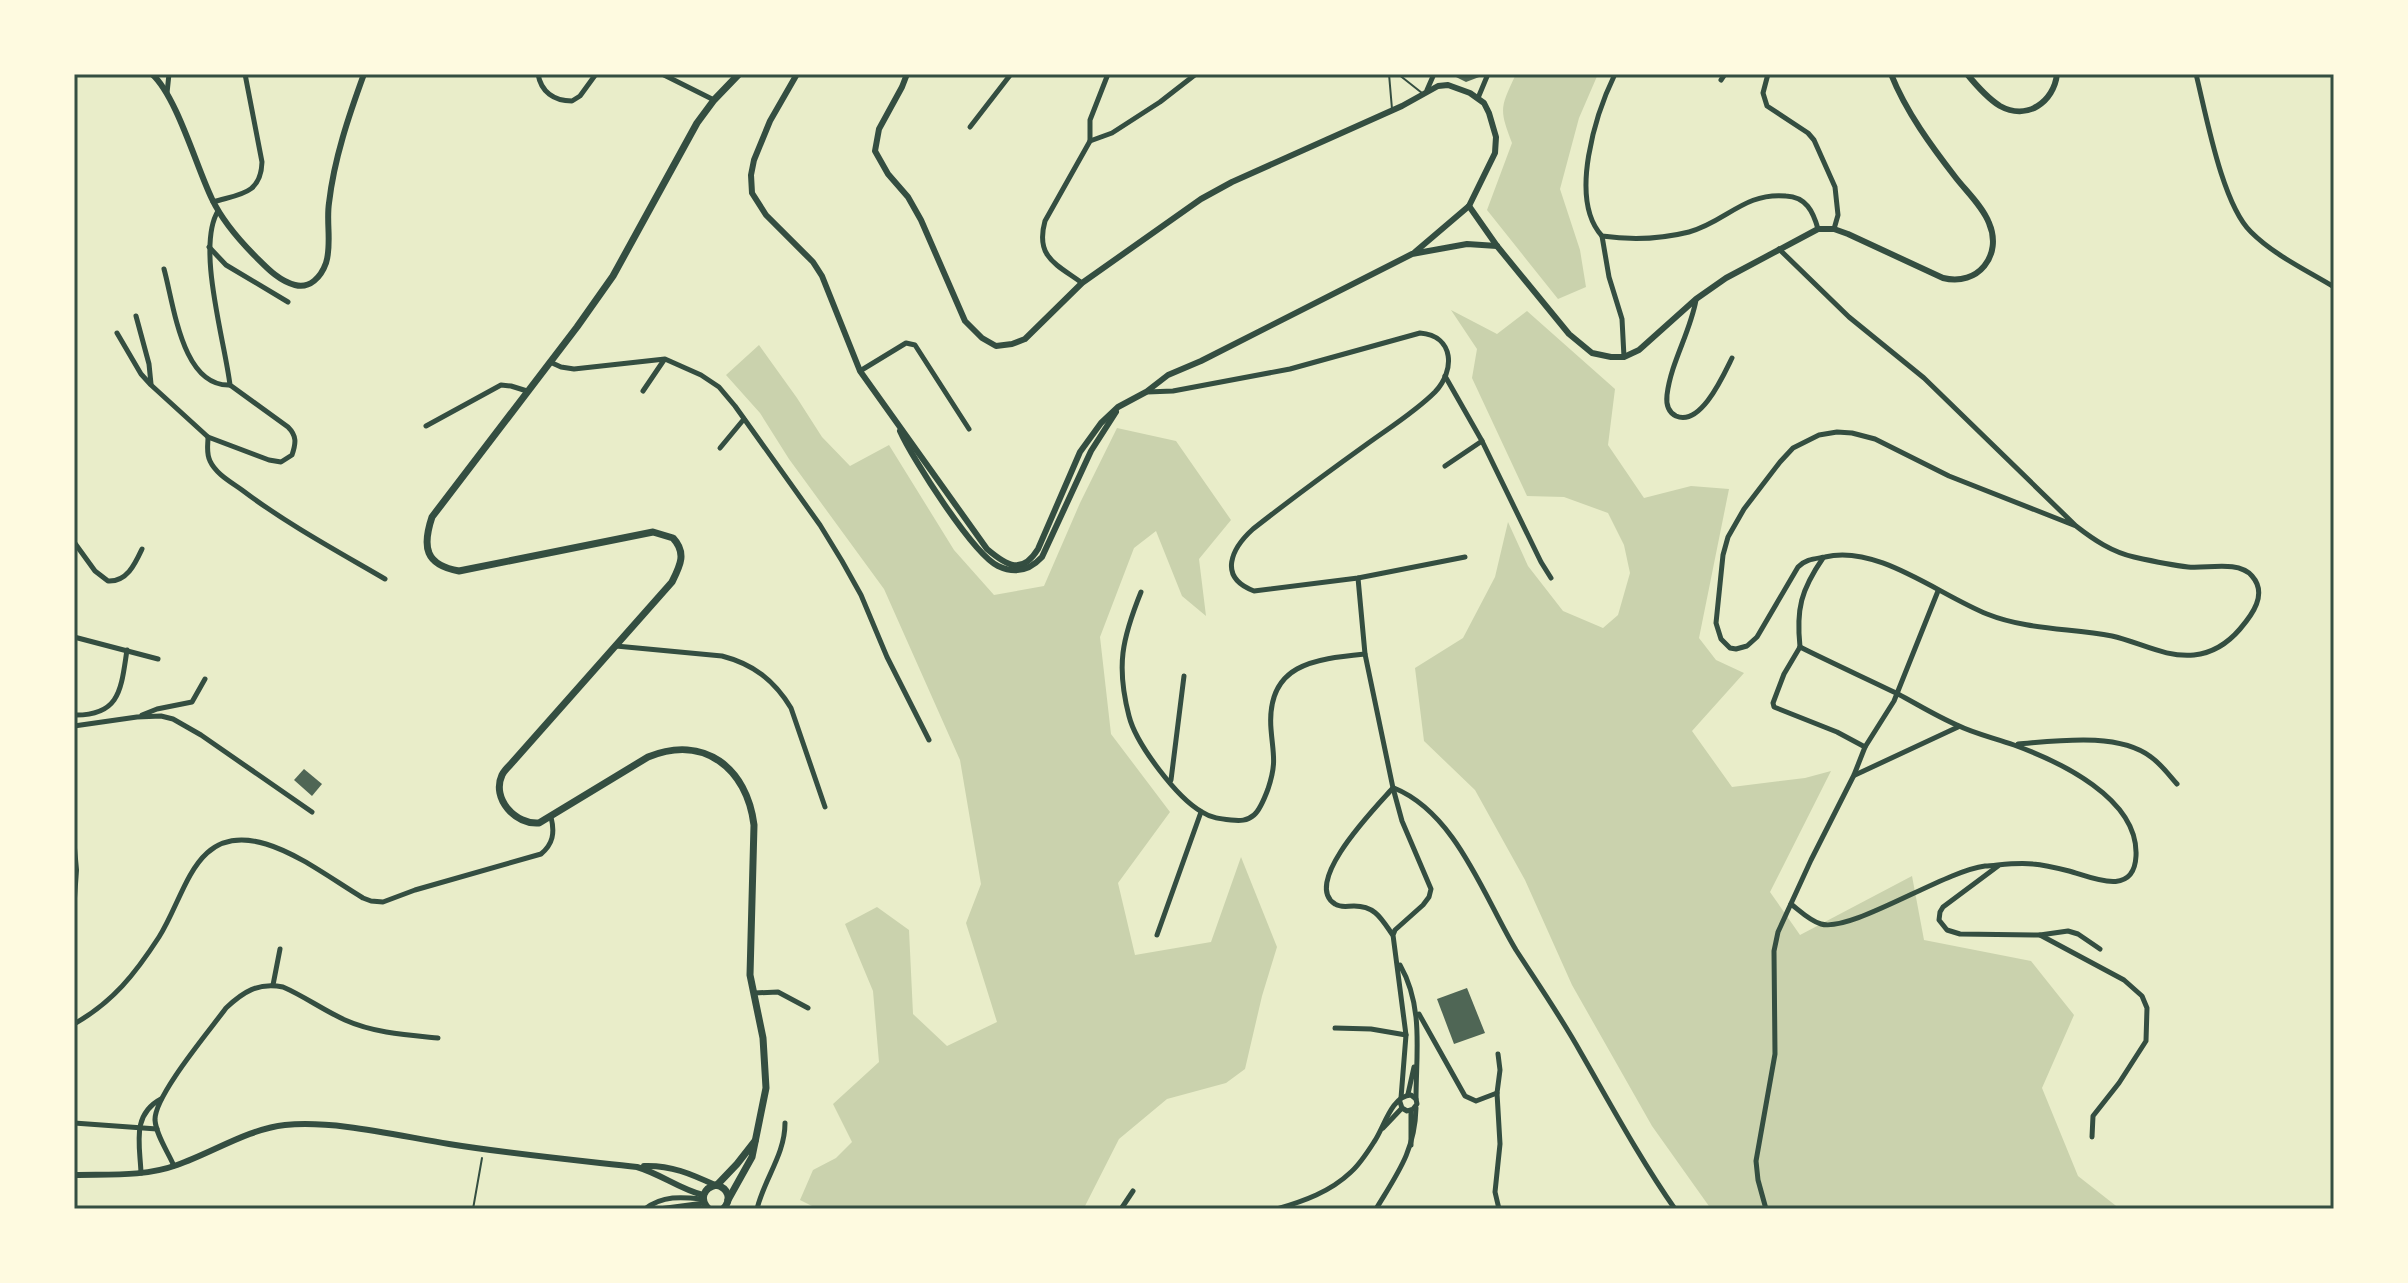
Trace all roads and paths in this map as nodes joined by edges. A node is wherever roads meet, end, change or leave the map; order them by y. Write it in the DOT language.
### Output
graph roads {
  1 [pos="152,74"];
  2 [pos="169,74"];
  3 [pos="245,74"];
  4 [pos="364,74"];
  5 [pos="538,74"];
  6 [pos="596,74"];
  7 [pos="662,74"];
  8 [pos="739,74"];
  9 [pos="797,74"];
  10 [pos="907,74"];
  11 [pos="1011,74"];
  12 [pos="1108,74"];
  13 [pos="1196,74"];
  14 [pos="1389,74"];
  15 [pos="1398,74"];
  16 [pos="1434,74"];
  17 [pos="1488,74"];
  18 [pos="1615,74"];
  19 [pos="1768,74"];
  20 [pos="1891,74"];
  21 [pos="1967,74"];
  22 [pos="2057,74"];
  23 [pos="2196,74"];
  24 [pos="1425,92"];
  25 [pos="167,94"];
  26 [pos="1478,98"];
  27 [pos="714,100"];
  28 [pos="1392,110"];
  29 [pos="970,127"];
  30 [pos="1090,141"];
  31 [pos="213,202"];
  32 [pos="1469,206"];
  33 [pos="218,211"];
  34 [pos="1818,229"];
  35 [pos="1834,229"];
  36 [pos="1602,236"];
  37 [pos="209,246"];
  38 [pos="1497,246"];
  39 [pos="1779,249"];
  40 [pos="1412,254"];
  41 [pos="164,269"];
  42 [pos="1082,283"];
  43 [pos="2334,287"];
  44 [pos="1696,299"];
  45 [pos="288,302"];
  46 [pos="136,316"];
  47 [pos="117,333"];
  48 [pos="1624,357"];
  49 [pos="1732,358"];
  50 [pos="665,359"];
  51 [pos="549,362"];
  52 [pos="860,371"];
  53 [pos="1445,376"];
  54 [pos="151,385"];
  55 [pos="230,385"];
  56 [pos="527,391"];
  57 [pos="643,391"];
  58 [pos="1146,392"];
  59 [pos="744,419"];
  60 [pos="426,426"];
  61 [pos="969,429"];
  62 [pos="208,437"];
  63 [pos="1482,441"];
  64 [pos="720,448"];
  65 [pos="1445,466"];
  66 [pos="2076,526"];
  67 [pos="74,542"];
  68 [pos="142,549"];
  69 [pos="1465,557"];
  70 [pos="1823,557"];
  71 [pos="1358,578"];
  72 [pos="1551,578"];
  73 [pos="385,579"];
  74 [pos="1938,591"];
  75 [pos="1141,592"];
  76 [pos="74,637"];
  77 [pos="616,646"];
  78 [pos="1800,647"];
  79 [pos="127,650"];
  80 [pos="1365,654"];
  81 [pos="158,659"];
  82 [pos="1184,676"];
  83 [pos="205,679"];
  84 [pos="1897,694"];
  85 [pos="74,715"];
  86 [pos="137,717"];
  87 [pos="74,726"];
  88 [pos="1959,726"];
  89 [pos="929,740"];
  90 [pos="2013,745"];
  91 [pos="1865,747"];
  92 [pos="1854,775"];
  93 [pos="1170,781"];
  94 [pos="2177,784"];
  95 [pos="1393,788"];
  96 [pos="825,807"];
  97 [pos="312,812"];
  98 [pos="1201,812"];
  99 [pos="551,817"];
  100 [pos="74,848"];
  101 [pos="1999,866"];
  102 [pos="74,898"];
  103 [pos="1791,904"];
  104 [pos="1157,935"];
  105 [pos="1393,935"];
  106 [pos="2040,935"];
  107 [pos="280,949"];
  108 [pos="2100,949"];
  109 [pos="1397,961"];
  110 [pos="273,985"];
  111 [pos="753,993"];
  112 [pos="808,1008"];
  113 [pos="1416,1010"];
  114 [pos="74,1024"];
  115 [pos="1335,1028"];
  116 [pos="1406,1035"];
  117 [pos="438,1038"];
  118 [pos="1498,1054"];
  119 [pos="1416,1058"];
  120 [pos="1497,1093"];
  121 [pos="162,1098"];
  122 [pos="1403,1100"];
  123 [pos="1416,1102"];
  124 [pos="1411,1111"];
  125 [pos="74,1123"];
  126 [pos="785,1123"];
  127 [pos="139,1127"];
  128 [pos="157,1129"];
  129 [pos="2092,1137"];
  130 [pos="755,1141"];
  131 [pos="1411,1146"];
  132 [pos="484,1149"];
  133 [pos="174,1166"];
  134 [pos="637,1167"];
  135 [pos="141,1173"];
  136 [pos="74,1175"];
  137 [pos="716,1185"];
  138 [pos="1133,1191"];
  139 [pos="705,1201"];
  140 [pos="727,1205"];
  141 [pos="473,1209"];
  142 [pos="645,1209"];
  143 [pos="659,1209"];
  144 [pos="757,1209"];
  145 [pos="1121,1209"];
  146 [pos="1277,1209"];
  147 [pos="1376,1209"];
  148 [pos="1499,1209"];
  149 [pos="1675,1209"];
  150 [pos="1766,1209"];
  1 -- 25 [label="street"];
  2 -- 25 [label="street"];
  3 -- 31 [label="street"];
  4 -- 33 [label="street"];
  5 -- 6 [label="street"];
  7 -- 27 [label="street"];
  8 -- 27 [label="main road"];
  9 -- 52 [label="street"];
  10 -- 42 [label="street"];
  11 -- 29 [label="street"];
  12 -- 30 [label="street"];
  13 -- 30 [label="street"];
  14 -- 28 [label="lane"];
  15 -- 24 [label="lane"];
  16 -- 24 [label="street"];
  17 -- 26 [label="street"];
  18 -- 36 [label="street"];
  19 -- 35 [label="street"];
  20 -- 35 [label="street"];
  21 -- 22 [label="street"];
  23 -- 43 [label="street"];
  24 -- 26 [label="street"];
  24 -- 28 [label="street"];
  25 -- 31 [label="street"];
  26 -- 32 [label="street"];
  27 -- 51 [label="main road"];
  28 -- 42 [label="street"];
  30 -- 42 [label="street"];
  31 -- 33 [label="street"];
  32 -- 38 [label="street"];
  32 -- 40 [label="street"];
  33 -- 37 [label="street"];
  34 -- 35 [label="street"];
  34 -- 36 [label="street"];
  34 -- 39 [label="street"];
  36 -- 48 [label="street"];
  37 -- 45 [label="street"];
  37 -- 55 [label="street"];
  38 -- 40 [label="street"];
  38 -- 48 [label="street"];
  39 -- 44 [label="street"];
  39 -- 66 [label="street"];
  40 -- 58 [label="street"];
  41 -- 55 [label="street"];
  44 -- 48 [label="street"];
  44 -- 49 [label="street"];
  46 -- 54 [label="street"];
  47 -- 54 [label="street"];
  50 -- 51 [label="street"];
  50 -- 57 [label="street"];
  50 -- 59 [label="street"];
  51 -- 56 [label="main road"];
  52 -- 58 [label="street"];
  52 -- 61 [label="street"];
  53 -- 58 [label="street"];
  53 -- 63 [label="street"];
  53 -- 71 [label="street"];
  54 -- 62 [label="street"];
  55 -- 62 [label="street"];
  56 -- 60 [label="street"];
  56 -- 77 [label="main road"];
  59 -- 64 [label="street"];
  59 -- 89 [label="street"];
  62 -- 73 [label="street"];
  63 -- 65 [label="street"];
  63 -- 72 [label="street"];
  66 -- 70 [label="street"];
  66 -- 74 [label="street"];
  67 -- 68 [label="street"];
  69 -- 71 [label="street"];
  70 -- 74 [label="street"];
  70 -- 78 [label="street"];
  71 -- 80 [label="street"];
  74 -- 84 [label="street"];
  75 -- 93 [label="street"];
  76 -- 79 [label="street"];
  77 -- 96 [label="street"];
  77 -- 99 [label="main road"];
  78 -- 84 [label="street"];
  78 -- 91 [label="street"];
  79 -- 81 [label="street"];
  79 -- 85 [label="street"];
  80 -- 95 [label="street"];
  80 -- 98 [label="street"];
  82 -- 93 [label="street"];
  83 -- 86 [label="street"];
  84 -- 88 [label="street"];
  84 -- 91 [label="street"];
  86 -- 87 [label="street"];
  86 -- 97 [label="street"];
  88 -- 90 [label="street"];
  88 -- 92 [label="street"];
  90 -- 94 [label="street"];
  90 -- 101 [label="street"];
  91 -- 92 [label="street"];
  92 -- 103 [label="street"];
  93 -- 98 [label="street"];
  95 -- 105 [label="street"];
  95 -- 105 [label="street"];
  95 -- 149 [label="street"];
  98 -- 104 [label="street"];
  99 -- 111 [label="main road"];
  99 -- 114 [label="street"];
  100 -- 102 [label="street"];
  101 -- 103 [label="street"];
  101 -- 106 [label="street"];
  103 -- 150 [label="street"];
  105 -- 109 [label="street"];
  106 -- 108 [label="street"];
  106 -- 129 [label="street"];
  107 -- 110 [label="street"];
  109 -- 113 [label="street"];
  109 -- 116 [label="street"];
  110 -- 117 [label="street"];
  110 -- 121 [label="street"];
  111 -- 112 [label="street"];
  111 -- 130 [label="main road"];
  113 -- 119 [label="street"];
  113 -- 120 [label="street"];
  115 -- 116 [label="street"];
  116 -- 122 [label="street"];
  118 -- 120 [label="street"];
  119 -- 122 [label="street"];
  119 -- 123 [label="street"];
  120 -- 148 [label="street"];
  121 -- 127 [label="street"];
  121 -- 128 [label="street"];
  122 -- 123 [label="street"];
  122 -- 124 [label="street"];
  122 -- 146 [label="street"];
  123 -- 124 [label="street"];
  123 -- 131 [label="street"];
  124 -- 131 [label="street"];
  125 -- 127 [label="street"];
  126 -- 144 [label="street"];
  127 -- 128 [label="street"];
  127 -- 135 [label="street"];
  128 -- 133 [label="street"];
  130 -- 137 [label="main road"];
  130 -- 140 [label="main road"];
  131 -- 147 [label="street"];
  132 -- 133 [label="street"];
  132 -- 134 [label="street"];
  132 -- 141 [label="path"];
  133 -- 135 [label="street"];
  134 -- 137 [label="street"];
  134 -- 139 [label="street"];
  135 -- 136 [label="street"];
  137 -- 139 [label="main road"];
  137 -- 140 [label="main road"];
  138 -- 145 [label="street"];
  139 -- 142 [label="street"];
  139 -- 143 [label="street"];
}
